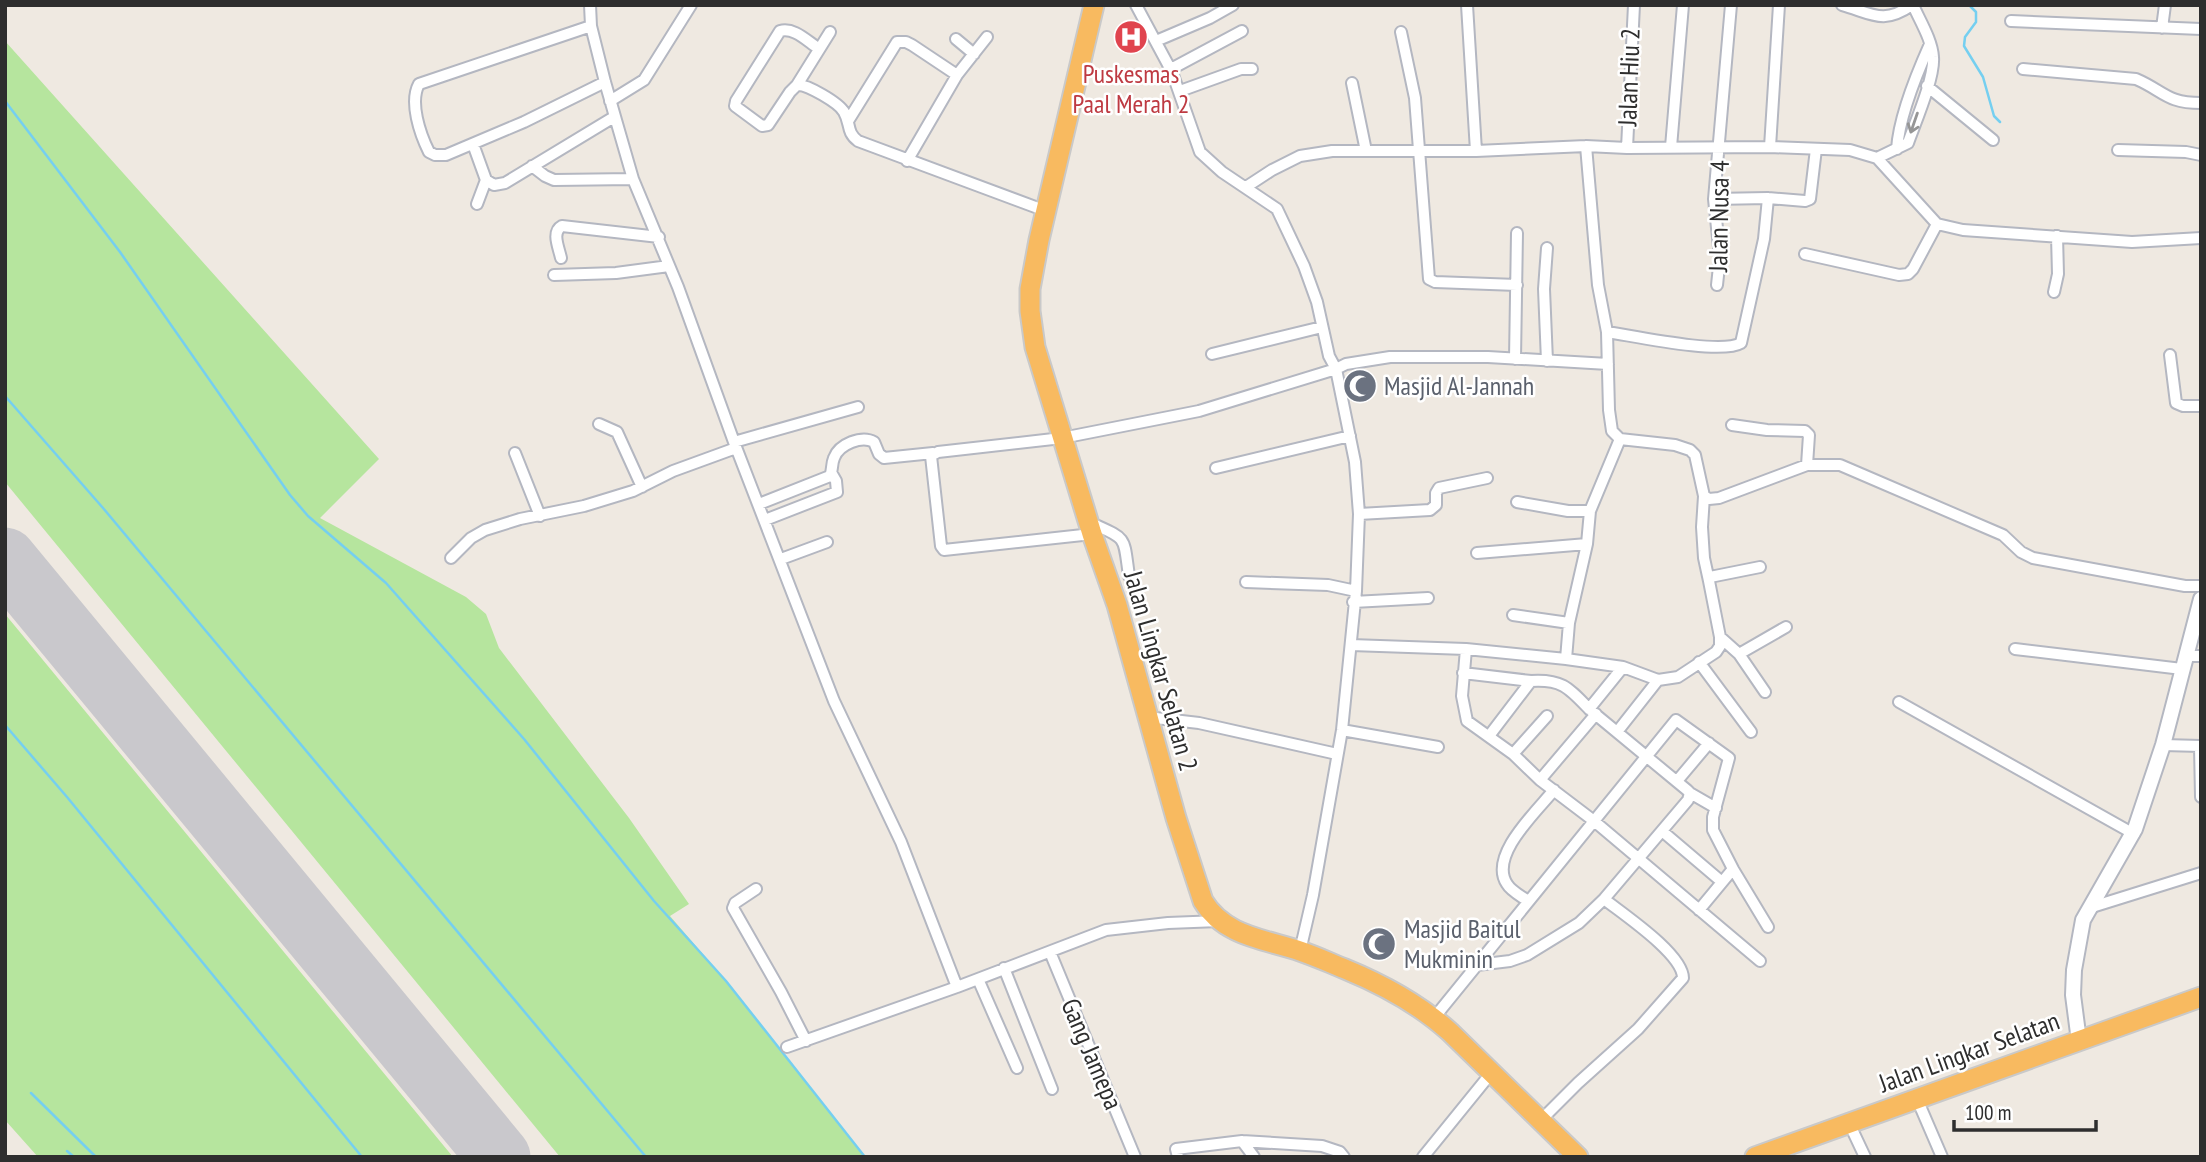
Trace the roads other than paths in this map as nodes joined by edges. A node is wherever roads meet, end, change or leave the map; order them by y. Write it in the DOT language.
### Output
graph roads {
  1 [pos="590,5"];
  2 [pos="691,5"];
  3 [pos="1094,5"];
  4 [pos="1136,5"];
  5 [pos="1233,5"];
  6 [pos="1466,5"];
  7 [pos="1633,5"];
  8 [pos="1683,5"];
  9 [pos="1731,5"];
  10 [pos="1779,5"];
  11 [pos="1842,5"];
  12 [pos="1913,5"];
  13 [pos="2165,5"];
  14 [pos="2011,21"];
  15 [pos="591,26"];
  16 [pos="2162,27"];
  17 [pos="2201,29"];
  18 [pos="830,32"];
  19 [pos="1242,32"];
  20 [pos="1401,32"];
  21 [pos="987,37"];
  22 [pos="956,38"];
  23 [pos="1156,41"];
  24 [pos="1930,44"];
  25 [pos="818,48"];
  26 [pos="974,54"];
  27 [pos="1171,69"];
  28 [pos="1252,69"];
  29 [pos="2023,69"];
  30 [pos="957,75"];
  31 [pos="605,82"];
  32 [pos="1352,83"];
  33 [pos="797,85"];
  34 [pos="1927,86"];
  35 [pos="1180,91"];
  36 [pos="610,101"];
  37 [pos="2201,103"];
  38 [pos="614,117"];
  39 [pos="848,121"];
  40 [pos="1993,140"];
  41 [pos="473,144"];
  42 [pos="1586,146"];
  43 [pos="1671,147"];
  44 [pos="1720,147"];
  45 [pos="1770,147"];
  46 [pos="1627,148"];
  47 [pos="1816,149"];
  48 [pos="1897,149"];
  49 [pos="2118,150"];
  50 [pos="1366,151"];
  51 [pos="1476,151"];
  52 [pos="1419,152"];
  53 [pos="2201,155"];
  54 [pos="1877,158"];
  55 [pos="907,160"];
  56 [pos="533,166"];
  57 [pos="633,179"];
  58 [pos="486,180"];
  59 [pos="1246,187"];
  60 [pos="1714,198"];
  61 [pos="1768,198"];
  62 [pos="477,204"];
  63 [pos="1046,211"];
  64 [pos="1937,224"];
  65 [pos="1517,233"];
  66 [pos="2057,236"];
  67 [pos="659,237"];
  68 [pos="2201,238"];
  69 [pos="1547,248"];
  70 [pos="1805,254"];
  71 [pos="561,258"];
  72 [pos="669,267"];
  73 [pos="554,275"];
  74 [pos="1517,285"];
  75 [pos="1717,285"];
  76 [pos="2054,292"];
  77 [pos="1322,327"];
  78 [pos="1607,331"];
  79 [pos="1212,354"];
  80 [pos="2170,355"];
  81 [pos="1515,359"];
  82 [pos="1547,361"];
  83 [pos="1608,364"];
  84 [pos="1336,369"];
  85 [pos="2201,406"];
  86 [pos="858,407"];
  87 [pos="599,424"];
  88 [pos="1732,425"];
  89 [pos="1350,436"];
  90 [pos="1062,438"];
  91 [pos="1620,439"];
  92 [pos="735,445"];
  93 [pos="515,453"];
  94 [pos="933,453"];
  95 [pos="1807,465"];
  96 [pos="1216,468"];
  97 [pos="832,474"];
  98 [pos="1487,478"];
  99 [pos="642,486"];
  100 [pos="1704,496"];
  101 [pos="1517,502"];
  102 [pos="758,504"];
  103 [pos="1590,511"];
  104 [pos="1359,514"];
  105 [pos="540,516"];
  106 [pos="765,520"];
  107 [pos="1091,528"];
  108 [pos="827,542"];
  109 [pos="1587,544"];
  110 [pos="1477,553"];
  111 [pos="451,558"];
  112 [pos="780,559"];
  113 [pos="1760,567"];
  114 [pos="1129,576"];
  115 [pos="1709,581"];
  116 [pos="1246,582"];
  117 [pos="2201,586"];
  118 [pos="1354,597"];
  119 [pos="1428,598"];
  120 [pos="2201,598"];
  121 [pos="1513,615"];
  122 [pos="1569,623"];
  123 [pos="1786,627"];
  124 [pos="2196,634"];
  125 [pos="1720,637"];
  126 [pos="1351,645"];
  127 [pos="1466,649"];
  128 [pos="2015,649"];
  129 [pos="1739,654"];
  130 [pos="2201,656"];
  131 [pos="1566,659"];
  132 [pos="1699,662"];
  133 [pos="2184,662"];
  134 [pos="1623,667"];
  135 [pos="1462,673"];
  136 [pos="1658,680"];
  137 [pos="1531,681"];
  138 [pos="1765,692"];
  139 [pos="1899,702"];
  140 [pos="1592,712"];
  141 [pos="1547,716"];
  142 [pos="1147,717"];
  143 [pos="1342,730"];
  144 [pos="1617,732"];
  145 [pos="1751,733"];
  146 [pos="1489,736"];
  147 [pos="1709,743"];
  148 [pos="2163,745"];
  149 [pos="2200,746"];
  150 [pos="1438,747"];
  151 [pos="1337,754"];
  152 [pos="1513,754"];
  153 [pos="1646,757"];
  154 [pos="1540,780"];
  155 [pos="1677,781"];
  156 [pos="1554,790"];
  157 [pos="1690,793"];
  158 [pos="2201,797"];
  159 [pos="1716,808"];
  160 [pos="1594,821"];
  161 [pos="1662,831"];
  162 [pos="2134,834"];
  163 [pos="1638,859"];
  164 [pos="1733,869"];
  165 [pos="2201,873"];
  166 [pos="1722,882"];
  167 [pos="756,889"];
  168 [pos="1604,899"];
  169 [pos="1528,901"];
  170 [pos="2092,907"];
  171 [pos="1699,910"];
  172 [pos="1219,921"];
  173 [pos="1768,927"];
  174 [pos="1300,951"];
  175 [pos="1050,952"];
  176 [pos="1760,961"];
  177 [pos="1477,965"];
  178 [pos="1004,968"];
  179 [pos="978,979"];
  180 [pos="957,987"];
  181 [pos="2201,998"];
  182 [pos="1434,1018"];
  183 [pos="806,1041"];
  184 [pos="2079,1041"];
  185 [pos="787,1047"];
  186 [pos="1017,1068"];
  187 [pos="1492,1072"];
  188 [pos="1052,1089"];
  189 [pos="1917,1099"];
  190 [pos="1542,1119"];
  191 [pos="1849,1123"];
  192 [pos="1242,1141"];
  193 [pos="1227,1144"];
  194 [pos="1424,1156"];
  195 [pos="1135,1157"];
  196 [pos="1178,1157"];
  197 [pos="1214,1157"];
  198 [pos="1254,1157"];
  199 [pos="1344,1157"];
  200 [pos="1578,1157"];
  201 [pos="1755,1157"];
  202 [pos="1865,1157"];
  203 [pos="1942,1157"];
  1 -- 15 [label="street"];
  2 -- 36 [label="street"];
  3 -- 63 [label="highway, Jalan Lingkar Selatan 2"];
  4 -- 23 [label="street"];
  5 -- 23 [label="street"];
  6 -- 51 [label="street"];
  7 -- 46 [label="street, Jalan Hiu 2"];
  8 -- 43 [label="street"];
  9 -- 44 [label="street, Jalan Nusa 4"];
  10 -- 45 [label="street"];
  11 -- 12 [label="street"];
  12 -- 24 [label="street"];
  13 -- 16 [label="street"];
  14 -- 16 [label="street"];
  15 -- 31 [label="street"];
  15 -- 41 [label="street"];
  16 -- 17 [label="street"];
  18 -- 25 [label="street"];
  19 -- 27 [label="street"];
  20 -- 52 [label="street"];
  21 -- 26 [label="street"];
  22 -- 26 [label="street"];
  23 -- 27 [label="street"];
  24 -- 34 [label="street"];
  24 -- 48 [label="street"];
  25 -- 33 [label="street"];
  25 -- 33 [label="street"];
  26 -- 30 [label="street"];
  27 -- 35 [label="street"];
  28 -- 35 [label="street"];
  29 -- 37 [label="street"];
  30 -- 39 [label="street"];
  30 -- 55 [label="street"];
  31 -- 36 [label="street"];
  31 -- 41 [label="street"];
  32 -- 50 [label="street"];
  33 -- 39 [label="street"];
  34 -- 40 [label="street"];
  34 -- 48 [label="street, one-way"];
  35 -- 59 [label="street"];
  36 -- 38 [label="street"];
  38 -- 56 [label="street"];
  38 -- 57 [label="street"];
  39 -- 55 [label="street"];
  41 -- 58 [label="street"];
  42 -- 46 [label="street"];
  42 -- 51 [label="street"];
  42 -- 78 [label="street"];
  43 -- 44 [label="street"];
  43 -- 46 [label="street"];
  44 -- 45 [label="street"];
  44 -- 60 [label="street, Jalan Nusa 4"];
  45 -- 47 [label="street"];
  47 -- 54 [label="street"];
  47 -- 61 [label="street"];
  48 -- 54 [label="street"];
  49 -- 53 [label="street"];
  50 -- 52 [label="street"];
  50 -- 59 [label="street"];
  51 -- 52 [label="street"];
  52 -- 74 [label="street"];
  54 -- 64 [label="street"];
  55 -- 63 [label="street"];
  56 -- 57 [label="street"];
  56 -- 58 [label="street"];
  57 -- 67 [label="street"];
  58 -- 62 [label="street"];
  59 -- 77 [label="street"];
  60 -- 61 [label="street"];
  60 -- 75 [label="street, Jalan Nusa 4"];
  61 -- 78 [label="street"];
  63 -- 90 [label="highway, Jalan Lingkar Selatan 2"];
  64 -- 66 [label="street"];
  64 -- 70 [label="street"];
  65 -- 74 [label="street"];
  66 -- 68 [label="street"];
  66 -- 76 [label="street"];
  67 -- 71 [label="street"];
  67 -- 72 [label="street"];
  69 -- 82 [label="street"];
  72 -- 73 [label="street"];
  72 -- 92 [label="street"];
  74 -- 81 [label="street"];
  77 -- 79 [label="street"];
  77 -- 84 [label="street"];
  78 -- 83 [label="street"];
  80 -- 85 [label="street"];
  81 -- 82 [label="street"];
  81 -- 84 [label="street"];
  82 -- 83 [label="street"];
  83 -- 91 [label="street"];
  84 -- 89 [label="street"];
  84 -- 90 [label="street"];
  86 -- 92 [label="street"];
  87 -- 99 [label="street"];
  88 -- 95 [label="street"];
  89 -- 96 [label="street"];
  89 -- 104 [label="street"];
  90 -- 94 [label="street"];
  90 -- 107 [label="highway, Jalan Lingkar Selatan 2"];
  91 -- 100 [label="street"];
  91 -- 103 [label="street"];
  92 -- 99 [label="street"];
  92 -- 102 [label="street"];
  93 -- 105 [label="street"];
  94 -- 97 [label="street"];
  94 -- 107 [label="street"];
  95 -- 100 [label="street"];
  95 -- 117 [label="street"];
  97 -- 102 [label="street"];
  97 -- 106 [label="street"];
  98 -- 104 [label="street"];
  99 -- 105 [label="street"];
  100 -- 115 [label="street"];
  101 -- 103 [label="street"];
  102 -- 106 [label="street"];
  103 -- 109 [label="street"];
  104 -- 118 [label="street"];
  105 -- 111 [label="street"];
  106 -- 112 [label="street"];
  107 -- 114 [label="street"];
  107 -- 142 [label="highway, Jalan Lingkar Selatan 2"];
  108 -- 112 [label="street"];
  109 -- 110 [label="street"];
  109 -- 122 [label="street"];
  112 -- 180 [label="street"];
  113 -- 115 [label="street"];
  115 -- 125 [label="street"];
  116 -- 118 [label="street"];
  118 -- 119 [label="street"];
  118 -- 126 [label="street"];
  120 -- 124 [label="street"];
  121 -- 122 [label="street"];
  122 -- 131 [label="street"];
  123 -- 129 [label="street"];
  124 -- 133 [label="street"];
  125 -- 129 [label="street"];
  125 -- 132 [label="street"];
  126 -- 127 [label="street"];
  126 -- 143 [label="street"];
  127 -- 131 [label="street"];
  127 -- 135 [label="street"];
  128 -- 133 [label="street"];
  129 -- 138 [label="street"];
  130 -- 133 [label="street"];
  131 -- 134 [label="street"];
  132 -- 136 [label="street"];
  132 -- 145 [label="street"];
  133 -- 148 [label="street"];
  134 -- 136 [label="street"];
  134 -- 140 [label="street"];
  135 -- 137 [label="street"];
  135 -- 146 [label="street"];
  136 -- 144 [label="street"];
  137 -- 140 [label="street"];
  137 -- 146 [label="street"];
  139 -- 162 [label="street"];
  140 -- 144 [label="street"];
  140 -- 154 [label="street"];
  141 -- 152 [label="street"];
  142 -- 151 [label="street"];
  142 -- 172 [label="highway, Jalan Lingkar Selatan 2"];
  143 -- 150 [label="street"];
  143 -- 151 [label="street"];
  144 -- 153 [label="street"];
  146 -- 152 [label="street"];
  147 -- 153 [label="street"];
  147 -- 155 [label="street"];
  147 -- 159 [label="street"];
  148 -- 149 [label="street"];
  148 -- 162 [label="street"];
  149 -- 158 [label="street"];
  151 -- 174 [label="street"];
  152 -- 154 [label="street"];
  153 -- 155 [label="street"];
  153 -- 160 [label="street"];
  154 -- 156 [label="street"];
  155 -- 157 [label="street"];
  156 -- 160 [label="street"];
  156 -- 169 [label="street"];
  157 -- 159 [label="street"];
  157 -- 161 [label="street"];
  159 -- 164 [label="street"];
  160 -- 163 [label="street"];
  160 -- 169 [label="street"];
  161 -- 163 [label="street"];
  161 -- 166 [label="street"];
  162 -- 170 [label="street"];
  163 -- 168 [label="street"];
  163 -- 171 [label="street"];
  164 -- 166 [label="street"];
  164 -- 173 [label="street"];
  165 -- 170 [label="street"];
  166 -- 171 [label="street"];
  167 -- 183 [label="street"];
  168 -- 177 [label="street"];
  168 -- 190 [label="street"];
  169 -- 177 [label="street"];
  170 -- 184 [label="street"];
  171 -- 176 [label="street"];
  172 -- 174 [label="highway"];
  172 -- 175 [label="street"];
  174 -- 182 [label="highway"];
  175 -- 178 [label="street"];
  175 -- 195 [label="street, Gang Jamepa"];
  177 -- 182 [label="street"];
  178 -- 179 [label="street"];
  178 -- 188 [label="street"];
  179 -- 180 [label="street"];
  179 -- 186 [label="street"];
  180 -- 183 [label="street"];
  181 -- 184 [label="highway, Jalan Lingkar Selatan"];
  182 -- 187 [label="highway"];
  183 -- 185 [label="street"];
  184 -- 189 [label="highway, Jalan Lingkar Selatan"];
  187 -- 190 [label="highway"];
  187 -- 194 [label="street"];
  189 -- 191 [label="highway, Jalan Lingkar Selatan"];
  189 -- 203 [label="street"];
  190 -- 200 [label="highway"];
  191 -- 201 [label="highway, Jalan Lingkar Selatan"];
  191 -- 202 [label="street"];
  192 -- 193 [label="street"];
  192 -- 198 [label="street"];
  192 -- 199 [label="street"];
  193 -- 196 [label="street"];
  193 -- 197 [label="street"];
}
